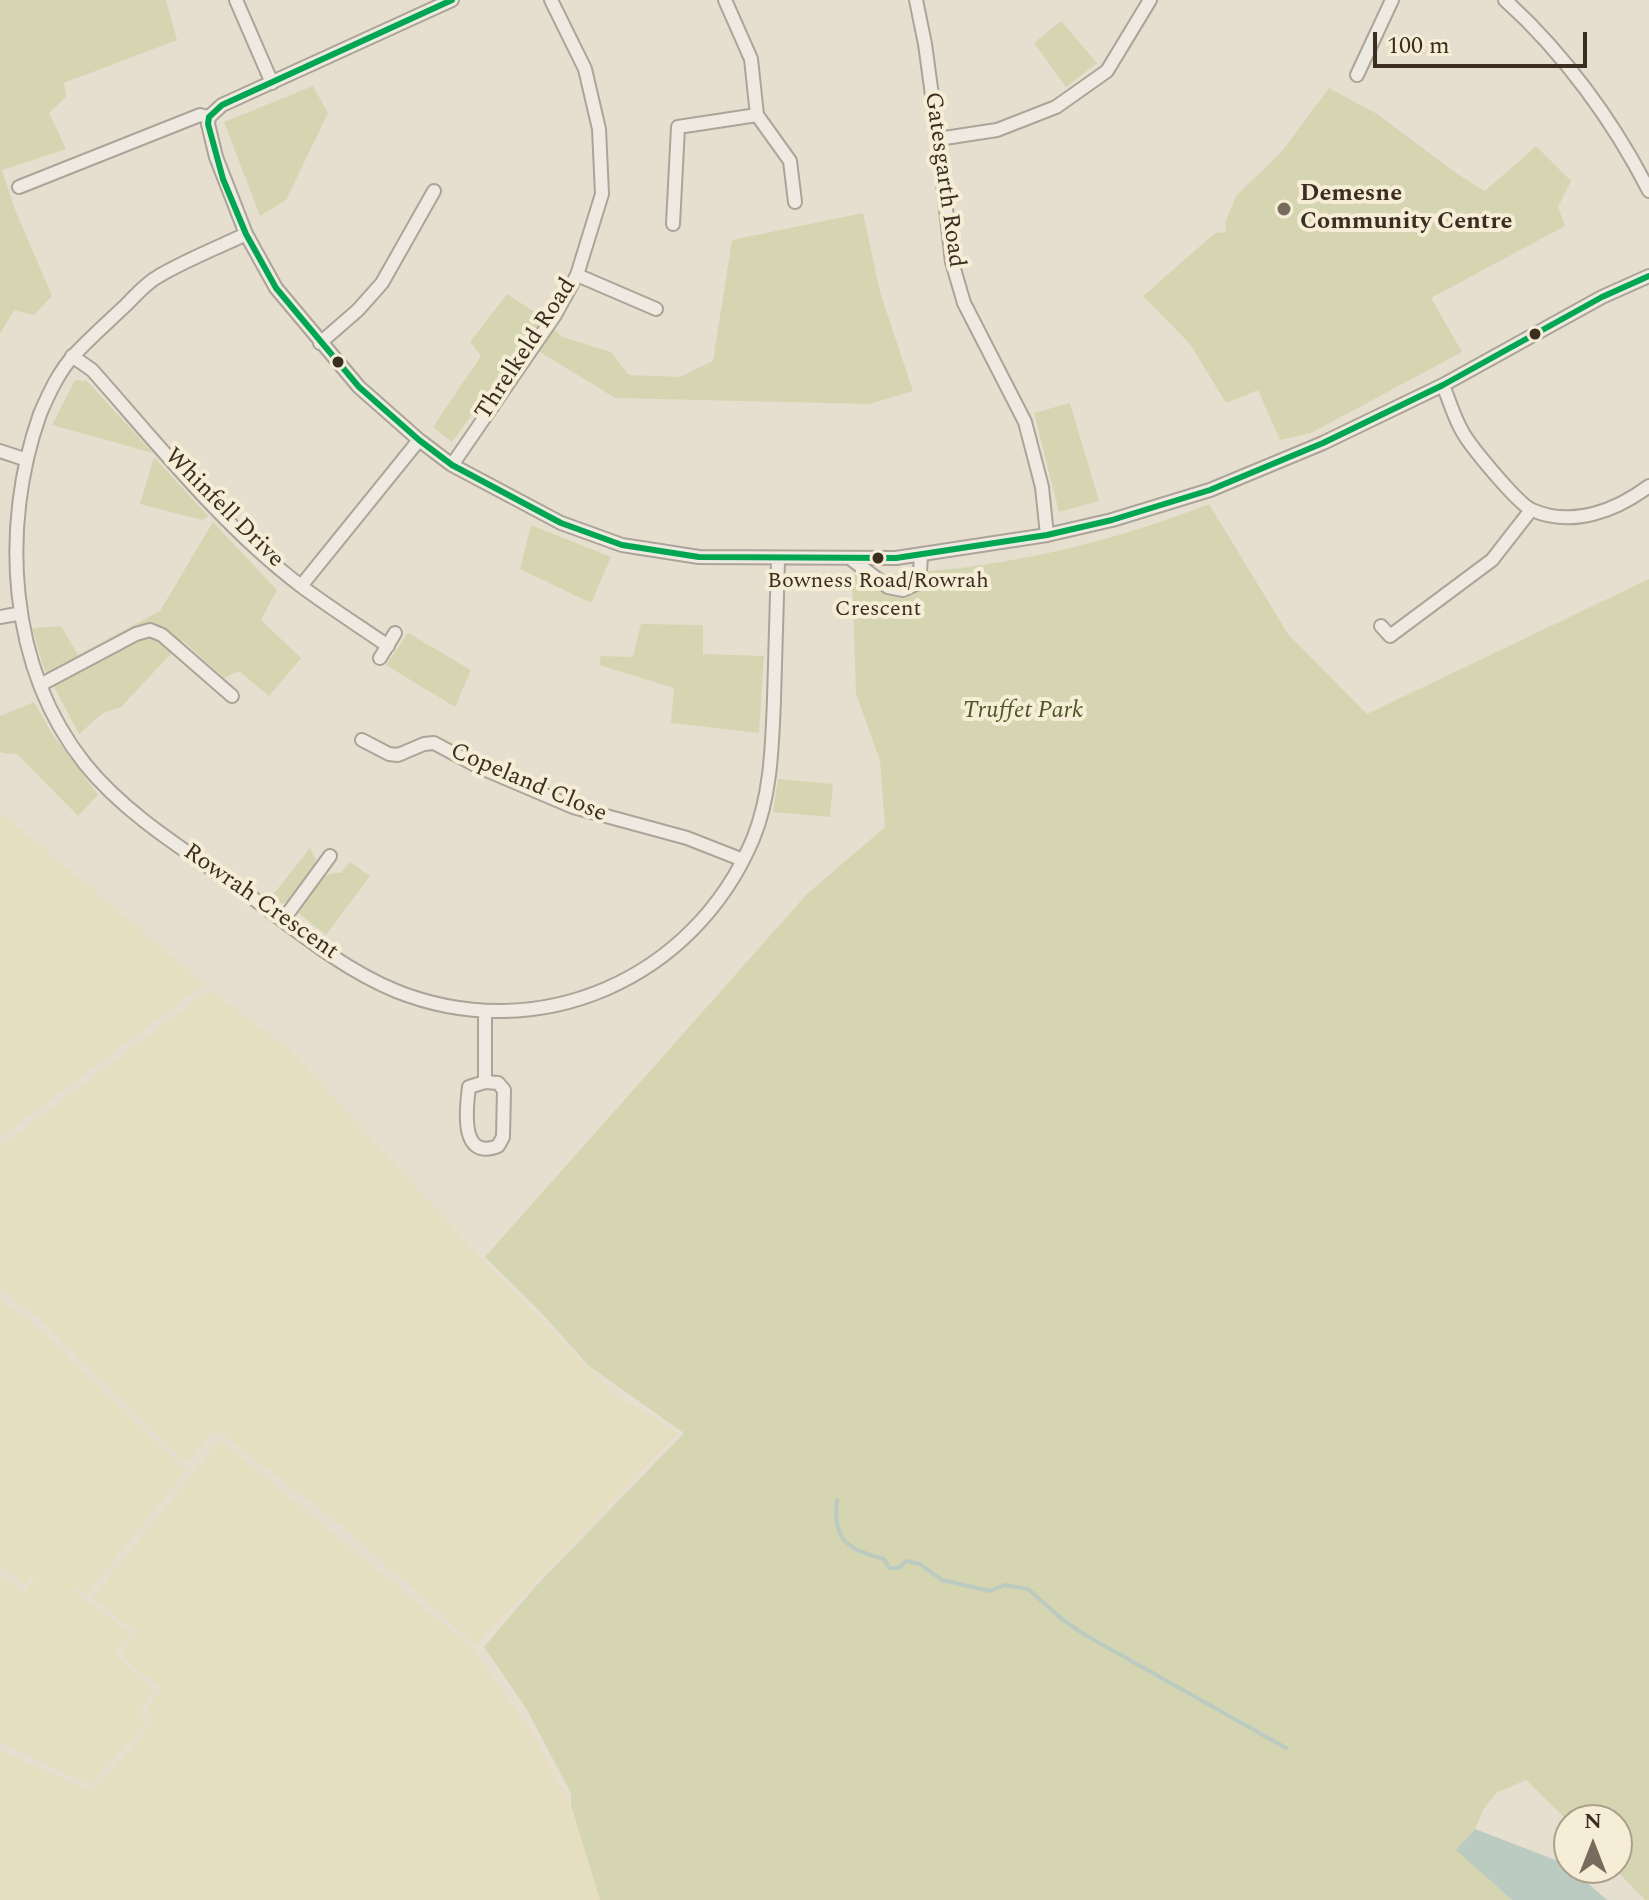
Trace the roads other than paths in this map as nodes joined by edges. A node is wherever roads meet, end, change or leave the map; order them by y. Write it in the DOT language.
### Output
graph roads {
  1 [pos="236,0"];
  2 [pos="452,0"];
  3 [pos="551,0"];
  4 [pos="725,0"];
  5 [pos="916,0"];
  6 [pos="1150,0"];
  7 [pos="1392,0"];
  8 [pos="1505,0"];
  9 [pos="1357,75"];
  10 [pos="272,83"];
  11 [pos="757,115"];
  12 [pos="209,117"];
  13 [pos="938,139"];
  14 [pos="19,187"];
  15 [pos="434,191"];
  16 [pos="1649,191"];
  17 [pos="795,202"];
  18 [pos="673,224"];
  19 [pos="246,234"];
  20 [pos="577,275"];
  21 [pos="1649,276"];
  22 [pos="656,309"];
  23 [pos="320,343"];
  24 [pos="72,356"];
  25 [pos="1443,385"];
  26 [pos="419,440"];
  27 [pos="0,451"];
  28 [pos="24,459"];
  29 [pos="452,465"];
  30 [pos="1649,486"];
  31 [pos="1531,510"];
  32 [pos="1047,535"];
  33 [pos="921,555"];
  34 [pos="851,559"];
  35 [pos="778,560"];
  36 [pos="301,586"];
  37 [pos="17,614"];
  38 [pos="0,617"];
  39 [pos="1381,626"];
  40 [pos="395,633"];
  41 [pos="388,646"];
  42 [pos="380,658"];
  43 [pos="40,685"];
  44 [pos="232,696"];
  45 [pos="362,740"];
  46 [pos="330,856"];
  47 [pos="743,860"];
  48 [pos="283,920"];
  49 [pos="485,1012"];
  50 [pos="485,1082"];
  1 -- 10 [label="street"];
  2 -- 10 [label="street"];
  3 -- 20 [label="street, Threlkeld Road"];
  4 -- 11 [label="street"];
  5 -- 13 [label="street, Gatesgarth Road"];
  6 -- 13 [label="street"];
  7 -- 9 [label="street"];
  8 -- 16 [label="street"];
  10 -- 12 [label="street"];
  11 -- 17 [label="street"];
  11 -- 18 [label="street"];
  12 -- 14 [label="street"];
  12 -- 19 [label="street"];
  13 -- 32 [label="street, Gatesgarth Road"];
  15 -- 23 [label="street"];
  19 -- 23 [label="street"];
  19 -- 24 [label="street, Rowrah Crescent"];
  20 -- 22 [label="street"];
  20 -- 29 [label="street, Threlkeld Road"];
  21 -- 25 [label="street"];
  23 -- 26 [label="street"];
  24 -- 28 [label="street, Rowrah Crescent"];
  24 -- 36 [label="street, Whinfell Drive"];
  25 -- 31 [label="street"];
  25 -- 32 [label="street"];
  26 -- 29 [label="street"];
  26 -- 36 [label="street"];
  27 -- 28 [label="street"];
  28 -- 37 [label="street, Rowrah Crescent"];
  29 -- 35 [label="street"];
  30 -- 31 [label="street"];
  31 -- 39 [label="street"];
  32 -- 33 [label="street"];
  33 -- 34 [label="street"];
  33 -- 34 [label="street"];
  34 -- 35 [label="street"];
  35 -- 47 [label="street, Rowrah Crescent"];
  36 -- 41 [label="street, Whinfell Drive"];
  37 -- 38 [label="street"];
  37 -- 43 [label="street, Rowrah Crescent"];
  40 -- 41 [label="street"];
  41 -- 42 [label="street"];
  43 -- 44 [label="street"];
  43 -- 48 [label="street, Rowrah Crescent"];
  45 -- 47 [label="street, Copeland Close"];
  46 -- 48 [label="street"];
  47 -- 49 [label="street, Rowrah Crescent"];
  48 -- 49 [label="street, Rowrah Crescent"];
  49 -- 50 [label="street"];
  50 -- 50 [label="street"];
}
